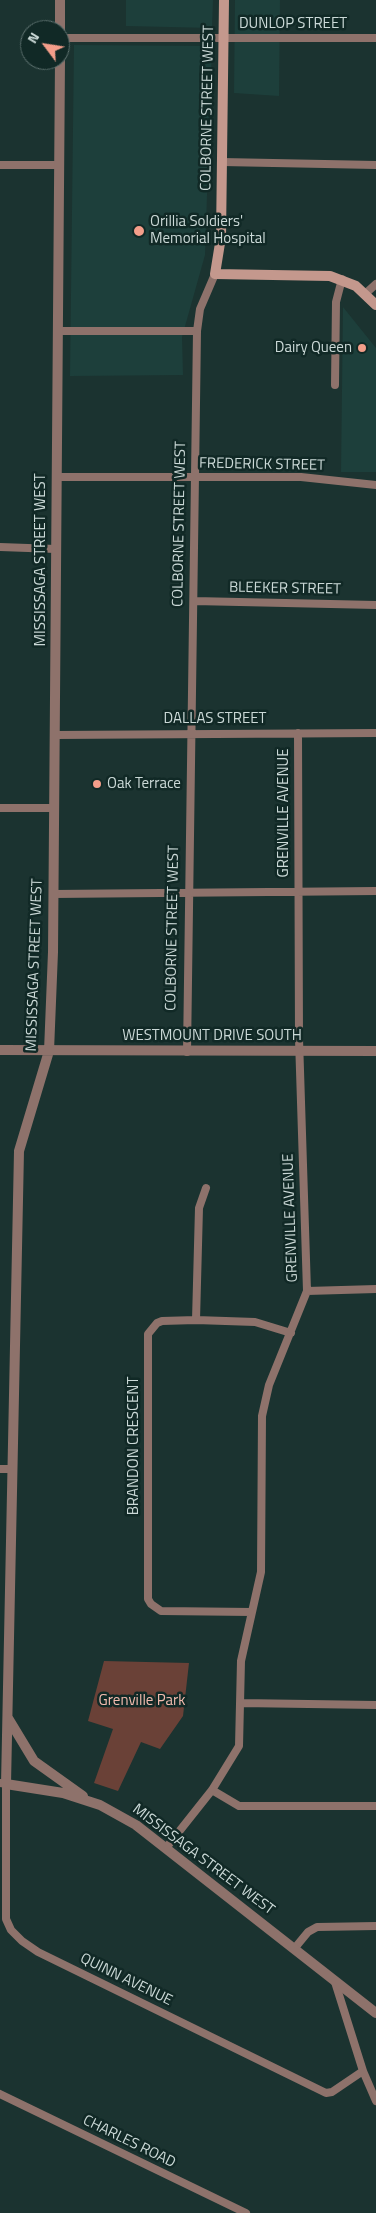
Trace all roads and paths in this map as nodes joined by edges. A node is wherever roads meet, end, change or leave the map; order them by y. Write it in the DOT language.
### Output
graph roads {
  1 [pos="60,0"];
  2 [pos="224,0"];
  3 [pos="60,20"];
  4 [pos="70,36"];
  5 [pos="224,38"];
  6 [pos="376,38"];
  7 [pos="60,70"];
  8 [pos="222,162"];
  9 [pos="0,165"];
  10 [pos="59,165"];
  11 [pos="376,165"];
  12 [pos="215,274"];
  13 [pos="342,279"];
  14 [pos="376,284"];
  15 [pos="365,294"];
  16 [pos="376,305"];
  17 [pos="58,331"];
  18 [pos="197,331"];
  19 [pos="335,385"];
  20 [pos="56,477"];
  21 [pos="195,477"];
  22 [pos="376,485"];
  23 [pos="0,547"];
  24 [pos="56,549"];
  25 [pos="194,601"];
  26 [pos="376,605"];
  27 [pos="192,733"];
  28 [pos="298,733"];
  29 [pos="376,733"];
  30 [pos="55,735"];
  31 [pos="0,808"];
  32 [pos="54,808"];
  33 [pos="298,891"];
  34 [pos="376,891"];
  35 [pos="53,894"];
  36 [pos="188,894"];
  37 [pos="0,1050"];
  38 [pos="49,1051"];
  39 [pos="299,1051"];
  40 [pos="376,1051"];
  41 [pos="187,1052"];
  42 [pos="206,1188"];
  43 [pos="376,1289"];
  44 [pos="307,1291"];
  45 [pos="196,1320"];
  46 [pos="291,1333"];
  47 [pos="0,1469"];
  48 [pos="12,1469"];
  49 [pos="252,1612"];
  50 [pos="241,1703"];
  51 [pos="376,1705"];
  52 [pos="8,1717"];
  53 [pos="3,1784"];
  54 [pos="212,1790"];
  55 [pos="94,1803"];
  56 [pos="376,1806"];
  57 [pos="166,1848"];
  58 [pos="376,1926"];
  59 [pos="294,1949"];
  60 [pos="334,1980"];
  61 [pos="376,2012"];
  62 [pos="363,2071"];
  63 [pos="0,2094"];
  64 [pos="376,2101"];
  65 [pos="246,2213"];
  1 -- 3 [label="street"];
  2 -- 5 [label="main road, COLBORNE STREET WEST"];
  4 -- 5 [label="street, DUNLOP STREET"];
  5 -- 6 [label="street, DUNLOP STREET"];
  5 -- 8 [label="main road, COLBORNE STREET WEST"];
  7 -- 10 [label="street, MISSISSAGA STREET WEST"];
  8 -- 11 [label="street"];
  8 -- 12 [label="main road, COLBORNE STREET WEST"];
  9 -- 10 [label="street"];
  10 -- 17 [label="street, MISSISSAGA STREET WEST"];
  12 -- 13 [label="main road"];
  12 -- 18 [label="street, COLBORNE STREET WEST"];
  13 -- 15 [label="main road"];
  13 -- 19 [label="street"];
  14 -- 15 [label="street"];
  15 -- 16 [label="main road"];
  17 -- 18 [label="street"];
  17 -- 20 [label="street, MISSISSAGA STREET WEST"];
  18 -- 21 [label="street, COLBORNE STREET WEST"];
  20 -- 21 [label="street, FREDERICK STREET"];
  20 -- 24 [label="street, MISSISSAGA STREET WEST"];
  21 -- 22 [label="street, FREDERICK STREET"];
  21 -- 25 [label="street, COLBORNE STREET WEST"];
  23 -- 24 [label="street"];
  24 -- 30 [label="street, MISSISSAGA STREET WEST"];
  25 -- 26 [label="street, BLEEKER STREET"];
  25 -- 27 [label="street, COLBORNE STREET WEST"];
  27 -- 28 [label="street, DALLAS STREET"];
  27 -- 30 [label="street, DALLAS STREET"];
  27 -- 36 [label="street, COLBORNE STREET WEST"];
  28 -- 29 [label="street, DALLAS STREET"];
  28 -- 33 [label="street, GRENVILLE AVENUE"];
  30 -- 32 [label="street, MISSISSAGA STREET WEST"];
  31 -- 32 [label="street"];
  32 -- 35 [label="street, MISSISSAGA STREET WEST"];
  33 -- 34 [label="street"];
  33 -- 36 [label="street"];
  33 -- 39 [label="street, GRENVILLE AVENUE"];
  35 -- 36 [label="street"];
  35 -- 38 [label="street, MISSISSAGA STREET WEST"];
  36 -- 41 [label="street, COLBORNE STREET WEST"];
  37 -- 38 [label="street, WESTMOUNT DRIVE SOUTH"];
  38 -- 41 [label="street, WESTMOUNT DRIVE SOUTH"];
  38 -- 48 [label="street, MISSISSAGA STREET WEST"];
  39 -- 40 [label="street, WESTMOUNT DRIVE SOUTH"];
  39 -- 41 [label="street, WESTMOUNT DRIVE SOUTH"];
  39 -- 44 [label="street, GRENVILLE AVENUE"];
  42 -- 45 [label="street"];
  43 -- 44 [label="street"];
  44 -- 46 [label="street, GRENVILLE AVENUE"];
  45 -- 46 [label="street, BRANDON CRESCENT"];
  45 -- 49 [label="street, BRANDON CRESCENT"];
  46 -- 49 [label="street, GRENVILLE AVENUE"];
  47 -- 48 [label="street"];
  48 -- 52 [label="street, MISSISSAGA STREET WEST"];
  49 -- 50 [label="street, GRENVILLE AVENUE"];
  50 -- 51 [label="street"];
  50 -- 54 [label="street, GRENVILLE AVENUE"];
  52 -- 53 [label="street, MISSISSAGA STREET WEST"];
  52 -- 55 [label="street"];
  53 -- 55 [label="street, MISSISSAGA STREET WEST"];
  53 -- 62 [label="street, QUINN AVENUE"];
  54 -- 56 [label="street"];
  54 -- 57 [label="street, GRENVILLE AVENUE"];
  55 -- 57 [label="street, MISSISSAGA STREET WEST"];
  57 -- 59 [label="street, MISSISSAGA STREET WEST"];
  58 -- 59 [label="street"];
  59 -- 60 [label="street, MISSISSAGA STREET WEST"];
  60 -- 61 [label="street, MISSISSAGA STREET WEST"];
  60 -- 62 [label="street"];
  62 -- 64 [label="street"];
  63 -- 65 [label="street, CHARLES ROAD"];
}
